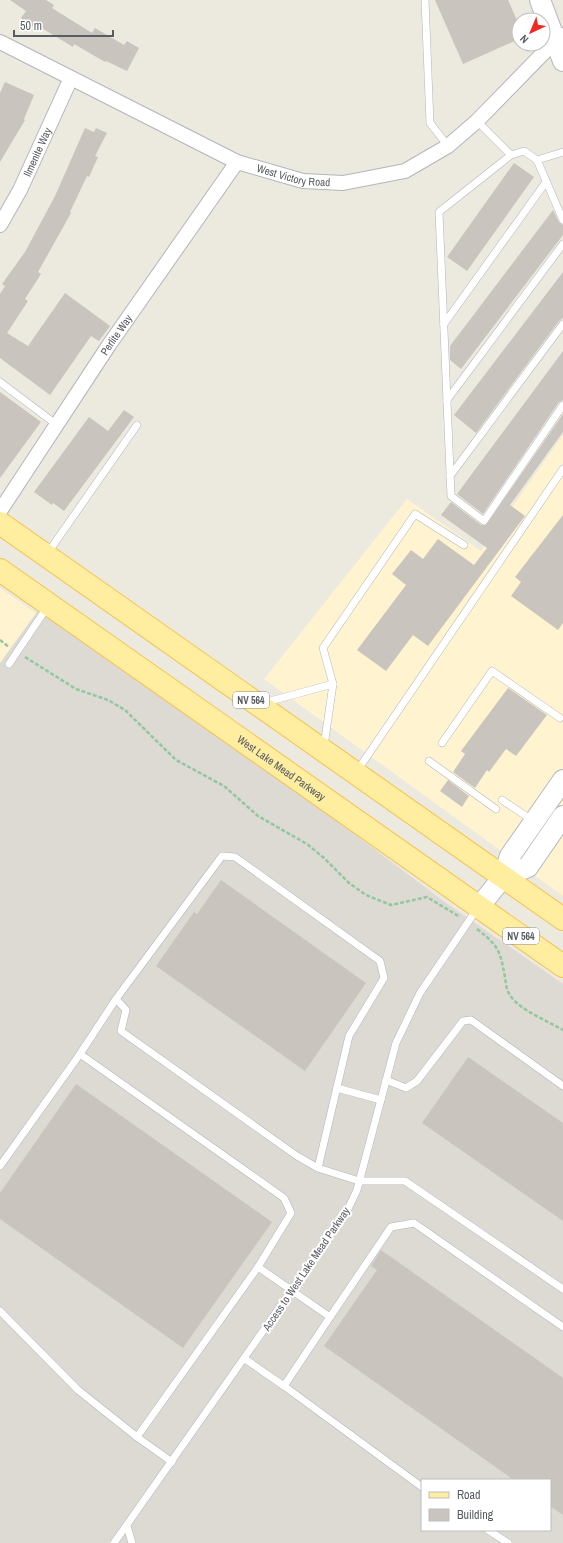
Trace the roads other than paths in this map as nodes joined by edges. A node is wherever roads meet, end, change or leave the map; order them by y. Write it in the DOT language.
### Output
graph roads {
  1 [pos="425,0"];
  2 [pos="540,0"];
  3 [pos="559,37"];
  4 [pos="0,42"];
  5 [pos="563,61"];
  6 [pos="71,78"];
  7 [pos="477,121"];
  8 [pos="448,146"];
  9 [pos="563,152"];
  10 [pos="510,155"];
  11 [pos="538,160"];
  12 [pos="237,162"];
  13 [pos="546,182"];
  14 [pos="563,220"];
  15 [pos="0,225"];
  16 [pos="563,244"];
  17 [pos="444,324"];
  18 [pos="563,324"];
  19 [pos="0,382"];
  20 [pos="447,400"];
  21 [pos="563,405"];
  22 [pos="57,425"];
  23 [pos="137,425"];
  24 [pos="563,469"];
  25 [pos="450,476"];
  26 [pos="0,511"];
  27 [pos="0,523"];
  28 [pos="464,545"];
  29 [pos="46,556"];
  30 [pos="0,570"];
  31 [pos="49,604"];
  32 [pos="9,664"];
  33 [pos="333,684"];
  34 [pos="258,704"];
  35 [pos="560,718"];
  36 [pos="442,743"];
  37 [pos="323,750"];
  38 [pos="429,761"];
  39 [pos="356,773"];
  40 [pos="563,780"];
  41 [pos="502,800"];
  42 [pos="496,809"];
  43 [pos="563,816"];
  44 [pos="534,822"];
  45 [pos="503,877"];
  46 [pos="474,914"];
  47 [pos="563,919"];
  48 [pos="563,966"];
  49 [pos="116,999"];
  50 [pos="80,1054"];
  51 [pos="386,1080"];
  52 [pos="563,1086"];
  53 [pos="337,1088"];
  54 [pos="381,1100"];
  55 [pos="0,1166"];
  56 [pos="318,1168"];
  57 [pos="359,1181"];
  58 [pos="258,1267"];
  59 [pos="563,1289"];
  60 [pos="293,1291"];
  61 [pos="0,1311"];
  62 [pos="330,1317"];
  63 [pos="563,1327"];
  64 [pos="244,1359"];
  65 [pos="284,1386"];
  66 [pos="137,1437"];
  67 [pos="172,1462"];
  68 [pos="421,1486"];
  69 [pos="127,1526"];
  70 [pos="490,1531"];
  71 [pos="114,1543"];
  72 [pos="132,1543"];
  73 [pos="508,1543"];
  1 -- 8 [label="lane"];
  2 -- 3 [label="main road"];
  3 -- 5 [label="main road"];
  3 -- 7 [label="street, West Victory Road"];
  4 -- 6 [label="street, West Victory Road"];
  6 -- 12 [label="street, West Victory Road"];
  6 -- 15 [label="street, Ilmenite Way"];
  7 -- 8 [label="street, West Victory Road"];
  7 -- 10 [label="lane"];
  8 -- 12 [label="street, West Victory Road"];
  9 -- 11 [label="lane"];
  10 -- 11 [label="lane"];
  10 -- 17 [label="lane"];
  11 -- 13 [label="lane"];
  12 -- 22 [label="street, Perlite Way"];
  13 -- 14 [label="lane"];
  13 -- 17 [label="lane"];
  16 -- 20 [label="lane"];
  17 -- 20 [label="lane"];
  18 -- 25 [label="lane"];
  19 -- 22 [label="lane"];
  20 -- 25 [label="lane"];
  21 -- 25 [label="lane"];
  22 -- 26 [label="street, Perlite Way"];
  23 -- 29 [label="lane"];
  24 -- 39 [label="lane"];
  27 -- 29 [label="main road, NV 564"];
  28 -- 33 [label="lane"];
  29 -- 34 [label="main road, NV 564"];
  30 -- 31 [label="main road, West Lake Mead Parkway / NV 564"];
  31 -- 32 [label="lane"];
  31 -- 46 [label="main road, West Lake Mead Parkway / NV 564"];
  33 -- 34 [label="lane"];
  33 -- 37 [label="lane"];
  34 -- 37 [label="main road, NV 564"];
  35 -- 36 [label="lane"];
  37 -- 39 [label="main road, NV 564"];
  38 -- 42 [label="lane"];
  39 -- 45 [label="main road, NV 564"];
  40 -- 44 [label="main road"];
  41 -- 44 [label="lane"];
  43 -- 45 [label="main road"];
  44 -- 45 [label="main road"];
  45 -- 46 [label="main road"];
  45 -- 47 [label="main road, NV 564"];
  46 -- 48 [label="main road, West Lake Mead Parkway / NV 564"];
  46 -- 51 [label="lane, Access to West Lake Mead Parkway"];
  49 -- 50 [label="lane"];
  49 -- 53 [label="lane"];
  49 -- 56 [label="lane"];
  50 -- 55 [label="lane"];
  50 -- 58 [label="lane"];
  51 -- 52 [label="lane"];
  51 -- 54 [label="lane, Access to West Lake Mead Parkway"];
  53 -- 54 [label="lane"];
  53 -- 56 [label="lane"];
  54 -- 57 [label="lane, Access to West Lake Mead Parkway"];
  56 -- 57 [label="lane"];
  57 -- 59 [label="lane"];
  57 -- 60 [label="lane, Access to West Lake Mead Parkway"];
  58 -- 60 [label="lane"];
  58 -- 66 [label="lane"];
  60 -- 62 [label="lane"];
  60 -- 64 [label="lane, Access to West Lake Mead Parkway"];
  61 -- 66 [label="lane"];
  62 -- 63 [label="lane"];
  62 -- 65 [label="lane"];
  64 -- 65 [label="lane"];
  64 -- 67 [label="lane, Access to West Lake Mead Parkway"];
  65 -- 68 [label="lane"];
  66 -- 67 [label="lane"];
  67 -- 69 [label="lane, Access to West Lake Mead Parkway"];
  69 -- 71 [label="lane, Access to West Lake Mead Parkway"];
  69 -- 72 [label="lane"];
  70 -- 73 [label="lane"];
}
